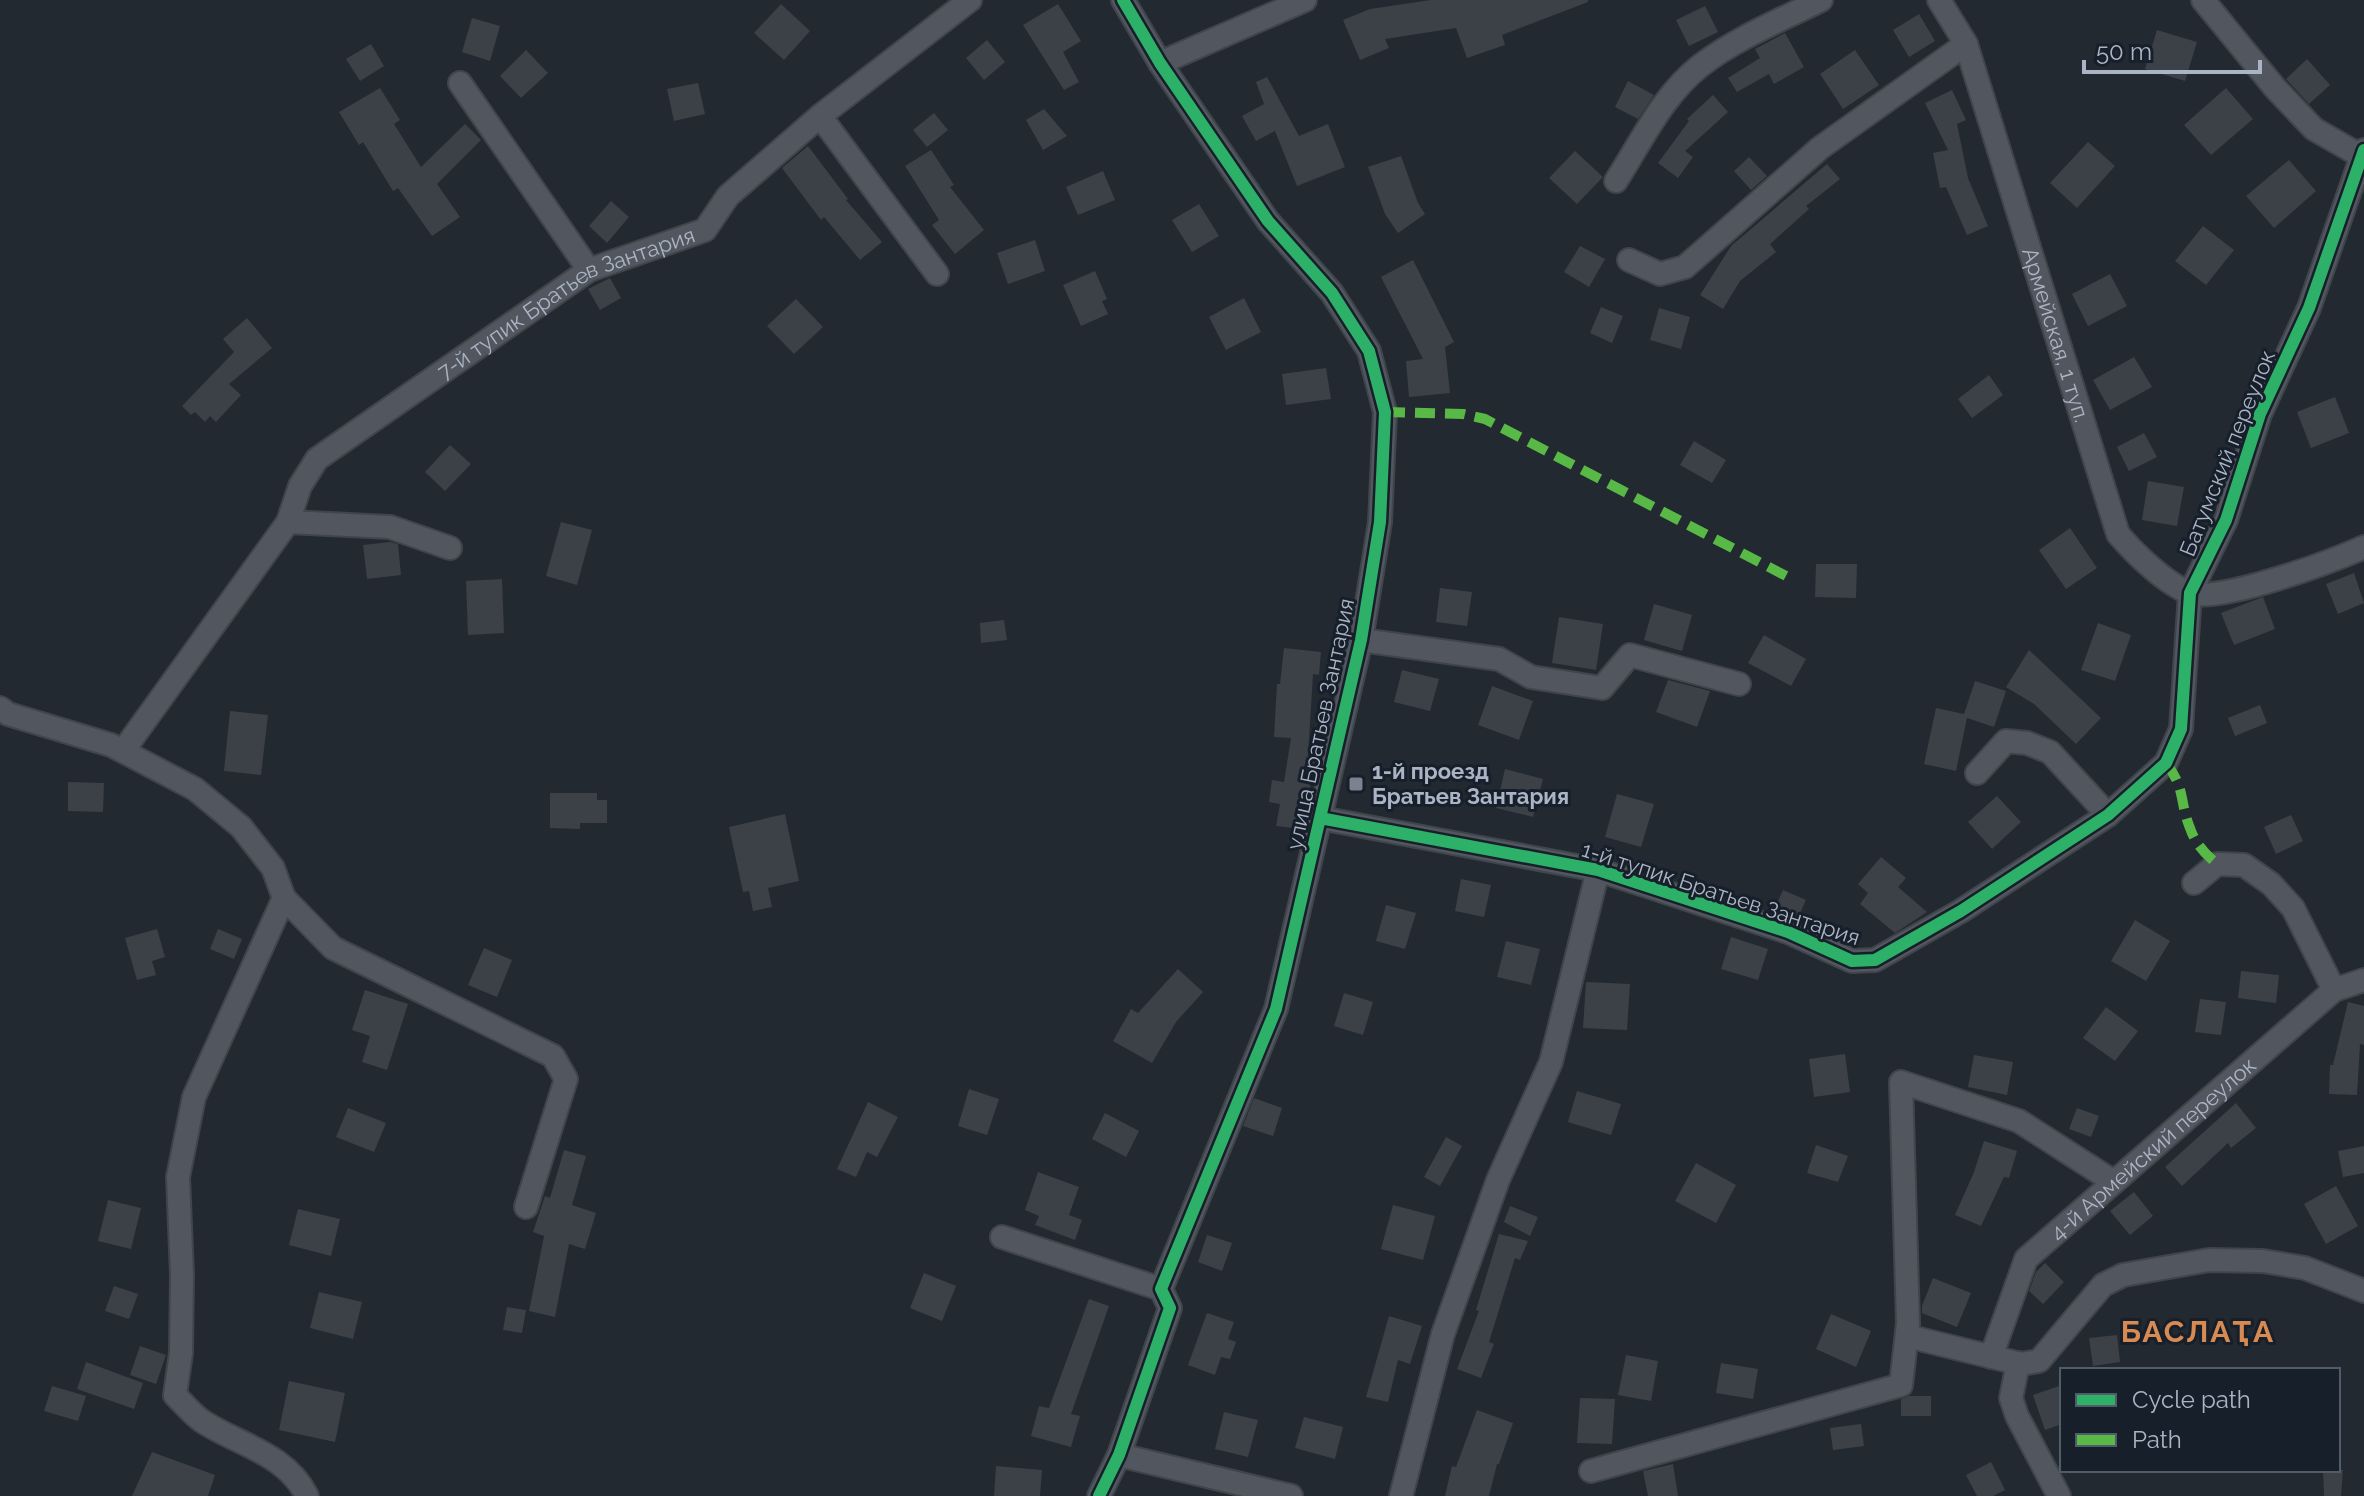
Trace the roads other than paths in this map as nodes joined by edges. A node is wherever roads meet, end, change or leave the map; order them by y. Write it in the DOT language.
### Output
graph roads {
  1 [pos="970,0"];
  2 [pos="1123,0"];
  3 [pos="1305,0"];
  4 [pos="1821,0"];
  5 [pos="1939,0"];
  6 [pos="2203,0"];
  7 [pos="1966,44"];
  8 [pos="1160,63"];
  9 [pos="460,83"];
  10 [pos="820,116"];
  11 [pos="2362,153"];
  12 [pos="1616,181"];
  13 [pos="1629,260"];
  14 [pos="589,270"];
  15 [pos="937,274"];
  16 [pos="288,522"];
  17 [pos="2364,547"];
  18 [pos="450,548"];
  19 [pos="2190,593"];
  20 [pos="1361,640"];
  21 [pos="1739,684"];
  22 [pos="0,708"];
  23 [pos="123,751"];
  24 [pos="1977,773"];
  25 [pos="2108,815"];
  26 [pos="1320,818"];
  27 [pos="1598,870"];
  28 [pos="2194,883"];
  29 [pos="284,898"];
  30 [pos="1875,960"];
  31 [pos="2364,980"];
  32 [pos="2334,990"];
  33 [pos="2114,1182"];
  34 [pos="526,1207"];
  35 [pos="1002,1237"];
  36 [pos="1161,1289"];
  37 [pos="2364,1291"];
  38 [pos="1907,1336"];
  39 [pos="1991,1357"];
  40 [pos="2018,1363"];
  41 [pos="1119,1455"];
  42 [pos="1591,1471"];
  43 [pos="2052,1493"];
  44 [pos="307,1496"];
  45 [pos="1099,1496"];
  46 [pos="1291,1496"];
  47 [pos="1401,1496"];
  1 -- 10 [label="street, 7-й тупик Братьев Зантария"];
  2 -- 8 [label="street, улица Братьев Зантария"];
  3 -- 8 [label="street"];
  4 -- 12 [label="street"];
  5 -- 7 [label="street, Армейская, 1 туп."];
  6 -- 11 [label="street"];
  7 -- 13 [label="street"];
  7 -- 19 [label="street, Армейская, 1 туп."];
  8 -- 20 [label="street, улица Братьев Зантария"];
  9 -- 14 [label="street"];
  10 -- 14 [label="street, 7-й тупик Братьев Зантария"];
  10 -- 15 [label="street"];
  11 -- 19 [label="street, Батумский переулок"];
  14 -- 16 [label="street, 7-й тупик Братьев Зантария"];
  16 -- 18 [label="street"];
  16 -- 23 [label="street, 7-й тупик Братьев Зантария"];
  17 -- 19 [label="street"];
  19 -- 25 [label="street, Батумский переулок"];
  20 -- 21 [label="street"];
  20 -- 26 [label="street, улица Братьев Зантария"];
  22 -- 23 [label="street"];
  23 -- 29 [label="street"];
  24 -- 25 [label="street"];
  25 -- 30 [label="street, Батумский переулок"];
  26 -- 27 [label="street, 1-й тупик Братьев Зантария"];
  26 -- 36 [label="street, улица Братьев Зантария"];
  27 -- 30 [label="street, 1-й тупик Братьев Зантария"];
  27 -- 47 [label="street"];
  28 -- 32 [label="street"];
  29 -- 34 [label="street"];
  29 -- 44 [label="street"];
  31 -- 32 [label="street, 4-й Армейский переулок"];
  32 -- 33 [label="street, 4-й Армейский переулок"];
  33 -- 38 [label="street"];
  33 -- 39 [label="street, 4-й Армейский переулок"];
  35 -- 36 [label="street"];
  36 -- 41 [label="street, улица Братьев Зантария"];
  37 -- 40 [label="street"];
  38 -- 39 [label="street"];
  38 -- 42 [label="street"];
  39 -- 40 [label="street"];
  40 -- 43 [label="street"];
  41 -- 45 [label="street, улица Братьев Зантария"];
  41 -- 46 [label="street"];
}
